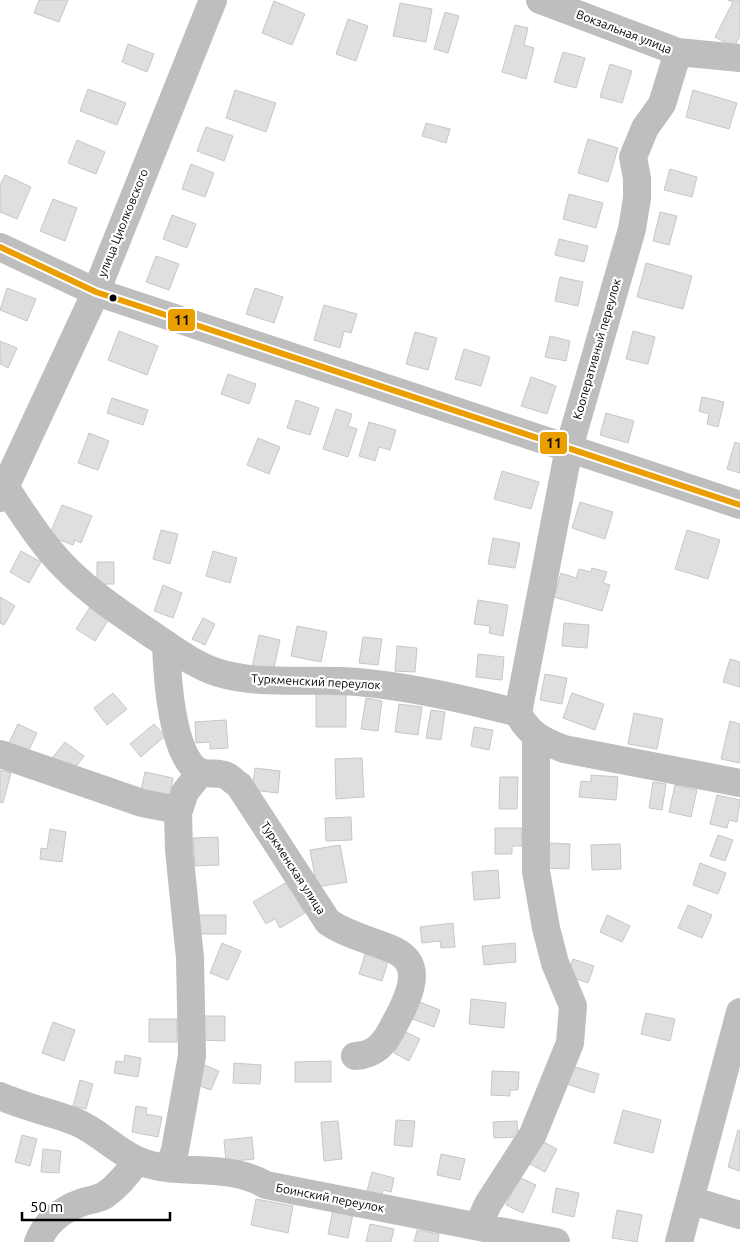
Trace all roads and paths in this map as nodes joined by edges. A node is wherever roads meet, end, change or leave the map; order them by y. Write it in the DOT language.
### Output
graph roads {
  1 [pos="213,0"];
  2 [pos="554,2"];
  3 [pos="678,52"];
  4 [pos="740,58"];
  5 [pos="0,247"];
  6 [pos="96,292"];
  7 [pos="569,448"];
  8 [pos="2,492"];
  9 [pos="740,505"];
  10 [pos="166,644"];
  11 [pos="518,713"];
  12 [pos="536,735"];
  13 [pos="0,754"];
  14 [pos="201,772"];
  15 [pos="740,783"];
  16 [pos="178,813"];
  17 [pos="738,1028"];
  18 [pos="355,1056"];
  19 [pos="0,1096"];
  20 [pos="137,1160"];
  21 [pos="169,1168"];
  22 [pos="690,1200"];
  23 [pos="740,1216"];
  24 [pos="478,1226"];
  25 [pos="38,1242"];
  26 [pos="556,1242"];
  27 [pos="679,1242"];
  1 -- 6 [label="street, улица Циолковского"];
  2 -- 3 [label="street, Вокзальная улица"];
  3 -- 4 [label="street, Вокзальная улица"];
  3 -- 7 [label="street, Кооперативный переулок"];
  5 -- 6 [label="street"];
  6 -- 7 [label="street"];
  6 -- 8 [label="street, улица Циолковского"];
  7 -- 9 [label="street"];
  7 -- 11 [label="street, Кооперативный переулок"];
  8 -- 10 [label="street, Туркменский переулок"];
  10 -- 11 [label="street, Туркменский переулок"];
  10 -- 14 [label="street"];
  11 -- 12 [label="street"];
  12 -- 15 [label="street"];
  12 -- 24 [label="street"];
  13 -- 16 [label="street"];
  14 -- 16 [label="street"];
  14 -- 18 [label="street, Туркменская улица"];
  16 -- 21 [label="street"];
  17 -- 22 [label="street"];
  19 -- 20 [label="street, Боинский переулок"];
  20 -- 21 [label="street, Боинский переулок"];
  20 -- 25 [label="street"];
  21 -- 24 [label="street, Боинский переулок"];
  22 -- 23 [label="street"];
  22 -- 27 [label="street"];
  24 -- 26 [label="street, Боинский переулок"];
}
